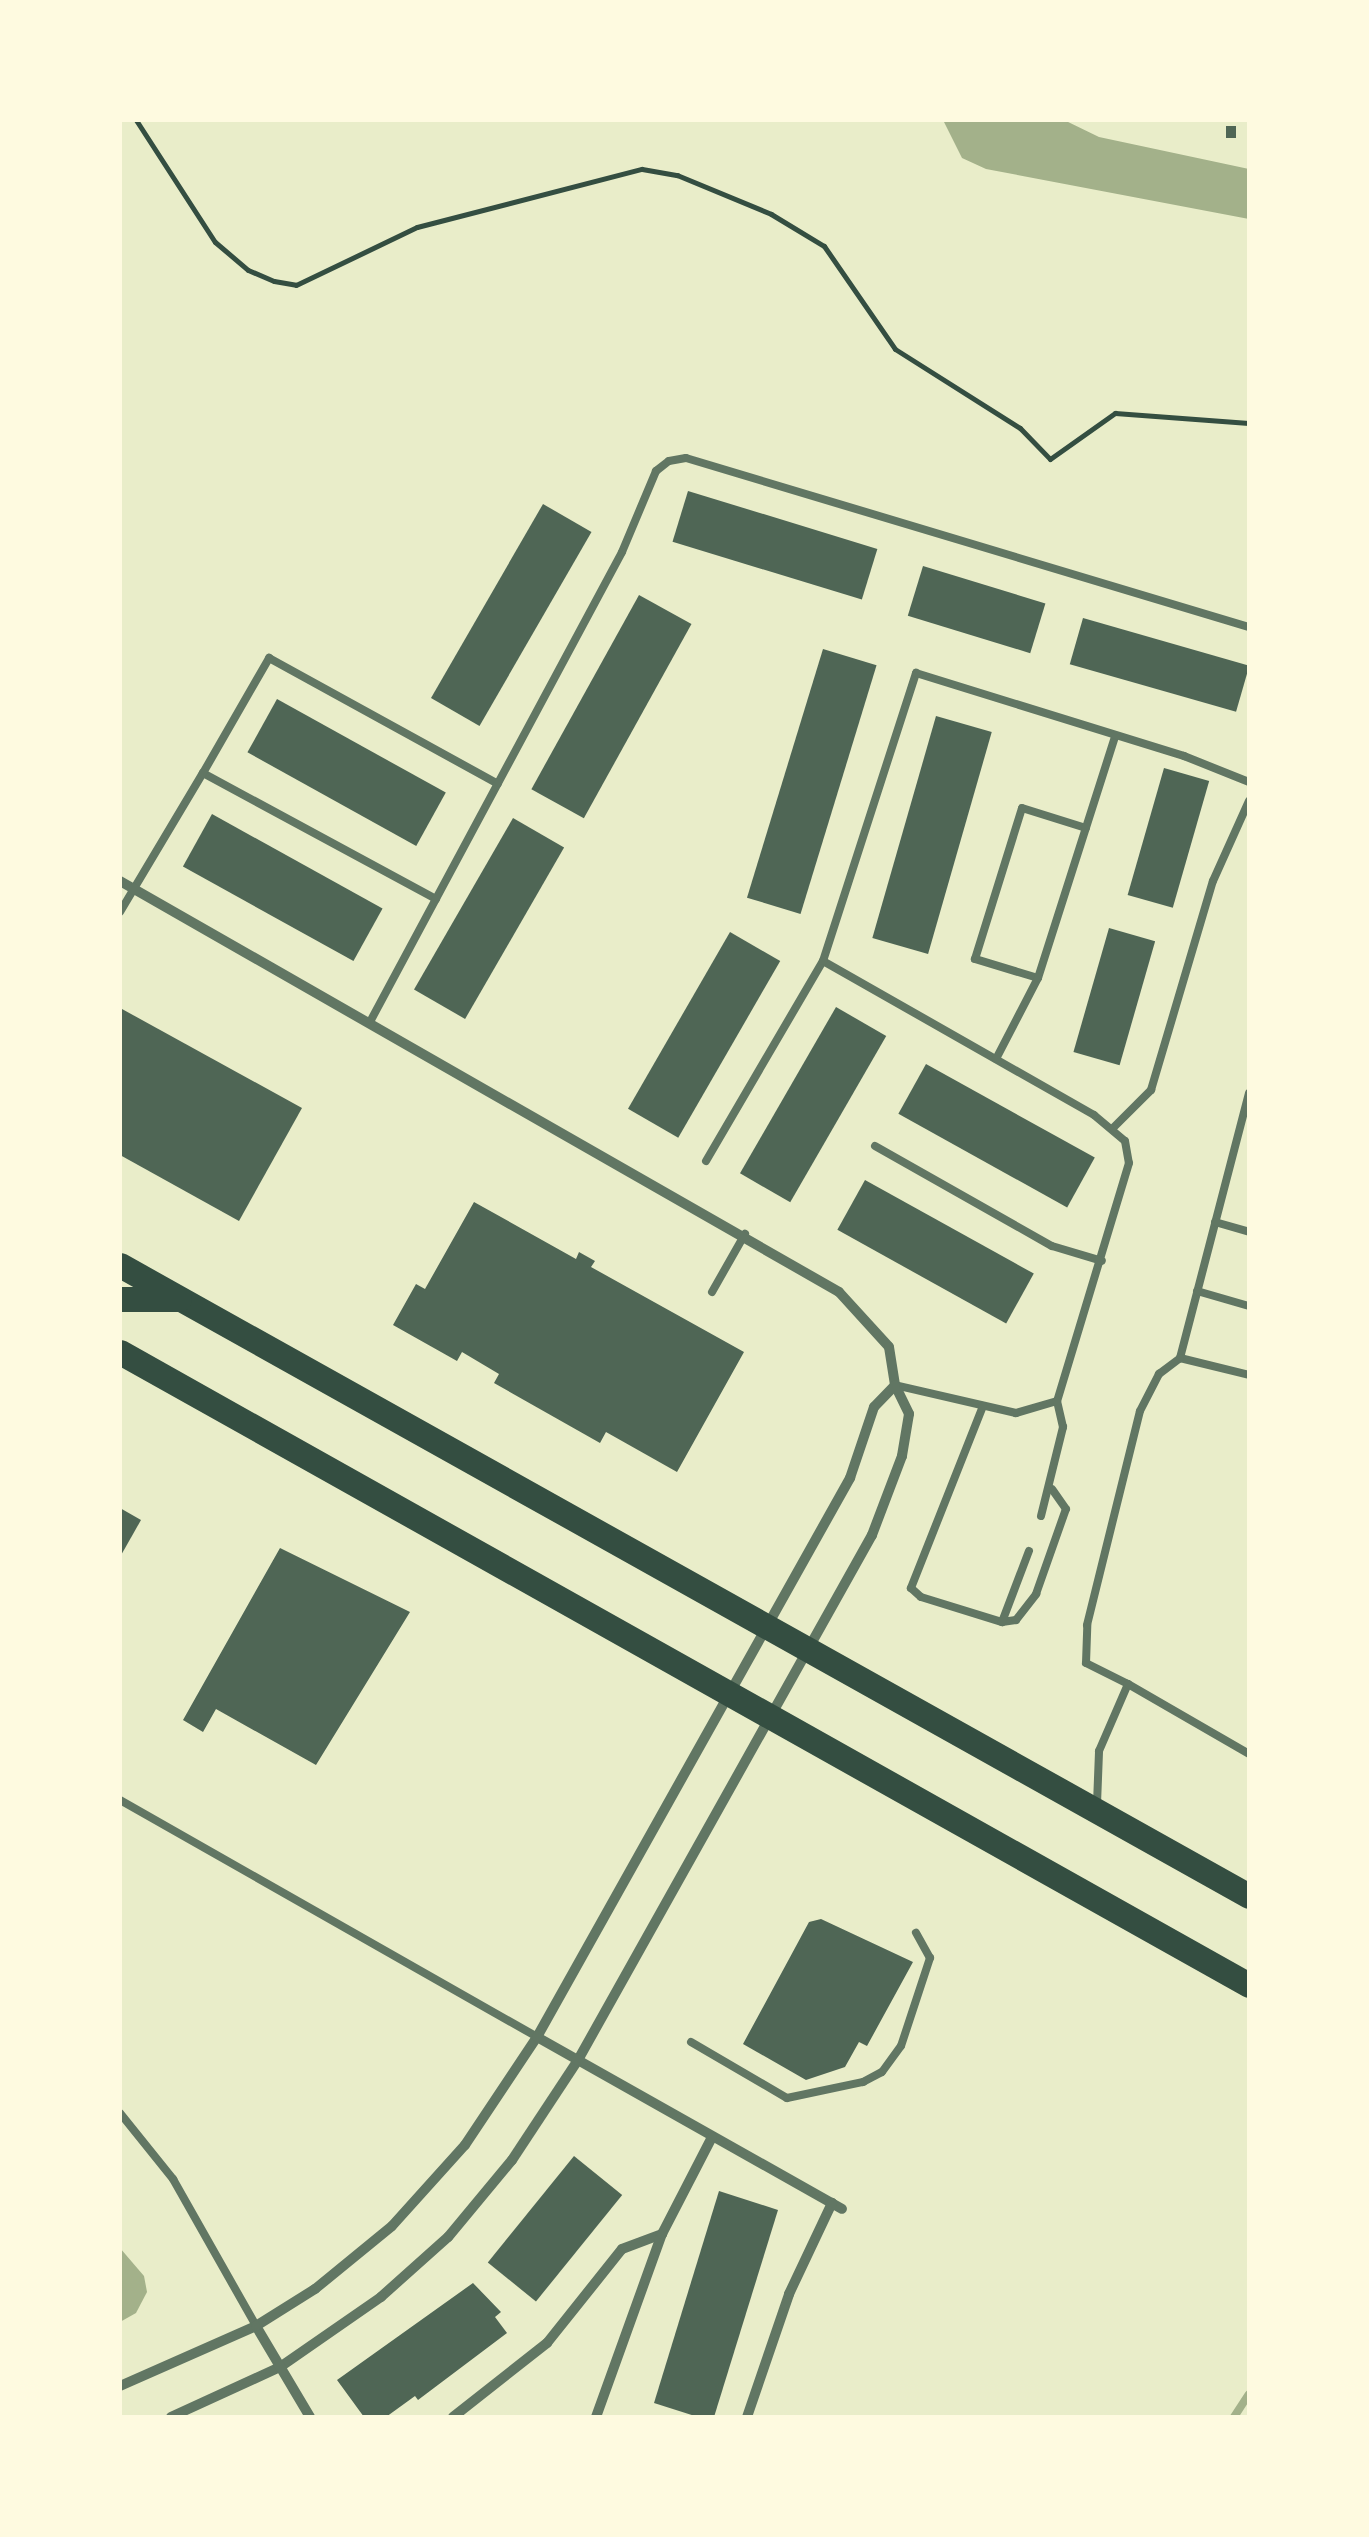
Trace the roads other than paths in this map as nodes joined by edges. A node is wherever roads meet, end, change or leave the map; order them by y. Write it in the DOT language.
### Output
graph roads {
  1 [pos="1249,627"];
  2 [pos="1115,736"];
  3 [pos="203,773"];
  4 [pos="1249,782"];
  5 [pos="498,784"];
  6 [pos="1249,801"];
  7 [pos="1086,828"];
  8 [pos="120,881"];
  9 [pos="136,884"];
  10 [pos="436,899"];
  11 [pos="120,912"];
  12 [pos="823,961"];
  13 [pos="1038,978"];
  14 [pos="372,1020"];
  15 [pos="996,1060"];
  16 [pos="1249,1093"];
  17 [pos="1112,1128"];
  18 [pos="874,1146"];
  19 [pos="1235,1153"];
  20 [pos="1249,1157"];
  21 [pos="706,1162"];
  22 [pos="1215,1222"];
  23 [pos="1249,1232"];
  24 [pos="745,1234"];
  25 [pos="1102,1261"];
  26 [pos="120,1265"];
  27 [pos="1197,1290"];
  28 [pos="712,1292"];
  29 [pos="179,1298"];
  30 [pos="120,1299"];
  31 [pos="1249,1306"];
  32 [pos="120,1352"];
  33 [pos="1180,1358"];
  34 [pos="1249,1374"];
  35 [pos="895,1385"];
  36 [pos="1058,1401"];
  37 [pos="983,1406"];
  38 [pos="1052,1489"];
  39 [pos="1041,1516"];
  40 [pos="1028,1551"];
  41 [pos="1002,1622"];
  42 [pos="766,1628"];
  43 [pos="807,1650"];
  44 [pos="1128,1684"];
  45 [pos="729,1694"];
  46 [pos="770,1716"];
  47 [pos="1249,1754"];
  48 [pos="120,1800"];
  49 [pos="1097,1813"];
  50 [pos="1249,1896"];
  51 [pos="916,1934"];
  52 [pos="1249,1985"];
  53 [pos="538,2036"];
  54 [pos="691,2042"];
  55 [pos="578,2060"];
  56 [pos="120,2112"];
  57 [pos="712,2137"];
  58 [pos="662,2234"];
  59 [pos="256,2326"];
  60 [pos="280,2367"];
  61 [pos="120,2386"];
  62 [pos="466,2413"];
  63 [pos="171,2417"];
  64 [pos="310,2417"];
  65 [pos="452,2417"];
  66 [pos="596,2417"];
  67 [pos="747,2417"];
  1 -- 5 [label="lane"];
  2 -- 4 [label="lane"];
  2 -- 7 [label="lane"];
  2 -- 12 [label="lane"];
  3 -- 5 [label="lane"];
  3 -- 9 [label="lane"];
  3 -- 10 [label="lane"];
  5 -- 10 [label="lane"];
  6 -- 17 [label="lane"];
  7 -- 13 [label="lane"];
  7 -- 13 [label="lane"];
  8 -- 9 [label="street"];
  9 -- 11 [label="lane"];
  9 -- 14 [label="street"];
  10 -- 14 [label="lane"];
  12 -- 15 [label="lane"];
  12 -- 21 [label="lane"];
  13 -- 15 [label="lane"];
  14 -- 24 [label="street"];
  15 -- 17 [label="lane"];
  16 -- 19 [label="lane"];
  17 -- 25 [label="lane"];
  18 -- 25 [label="lane"];
  19 -- 20 [label="lane"];
  19 -- 22 [label="lane"];
  22 -- 23 [label="lane"];
  22 -- 27 [label="lane"];
  24 -- 28 [label="lane"];
  24 -- 35 [label="street"];
  25 -- 36 [label="lane"];
  26 -- 29 [label="main road"];
  27 -- 31 [label="lane"];
  27 -- 33 [label="lane"];
  29 -- 30 [label="main road"];
  29 -- 42 [label="main road"];
  32 -- 45 [label="main road"];
  33 -- 34 [label="lane"];
  33 -- 44 [label="lane"];
  35 -- 37 [label="lane"];
  35 -- 42 [label="street"];
  35 -- 43 [label="street"];
  36 -- 37 [label="lane"];
  36 -- 38 [label="lane"];
  37 -- 41 [label="lane"];
  38 -- 39 [label="lane"];
  38 -- 41 [label="lane"];
  40 -- 41 [label="lane"];
  42 -- 43 [label="main road"];
  42 -- 45 [label="street"];
  43 -- 46 [label="street"];
  43 -- 49 [label="main road"];
  44 -- 47 [label="lane"];
  44 -- 49 [label="lane"];
  45 -- 46 [label="main road"];
  45 -- 53 [label="street"];
  46 -- 52 [label="main road"];
  46 -- 55 [label="street"];
  48 -- 53 [label="lane"];
  49 -- 50 [label="main road"];
  51 -- 54 [label="lane"];
  53 -- 55 [label="street"];
  53 -- 59 [label="street"];
  55 -- 57 [label="street"];
  55 -- 60 [label="street"];
  56 -- 59 [label="lane"];
  57 -- 58 [label="street"];
  57 -- 67 [label="street"];
  58 -- 62 [label="street"];
  58 -- 66 [label="street"];
  59 -- 60 [label="street"];
  59 -- 61 [label="street"];
  60 -- 63 [label="street"];
  60 -- 64 [label="street"];
  62 -- 65 [label="street"];
}
